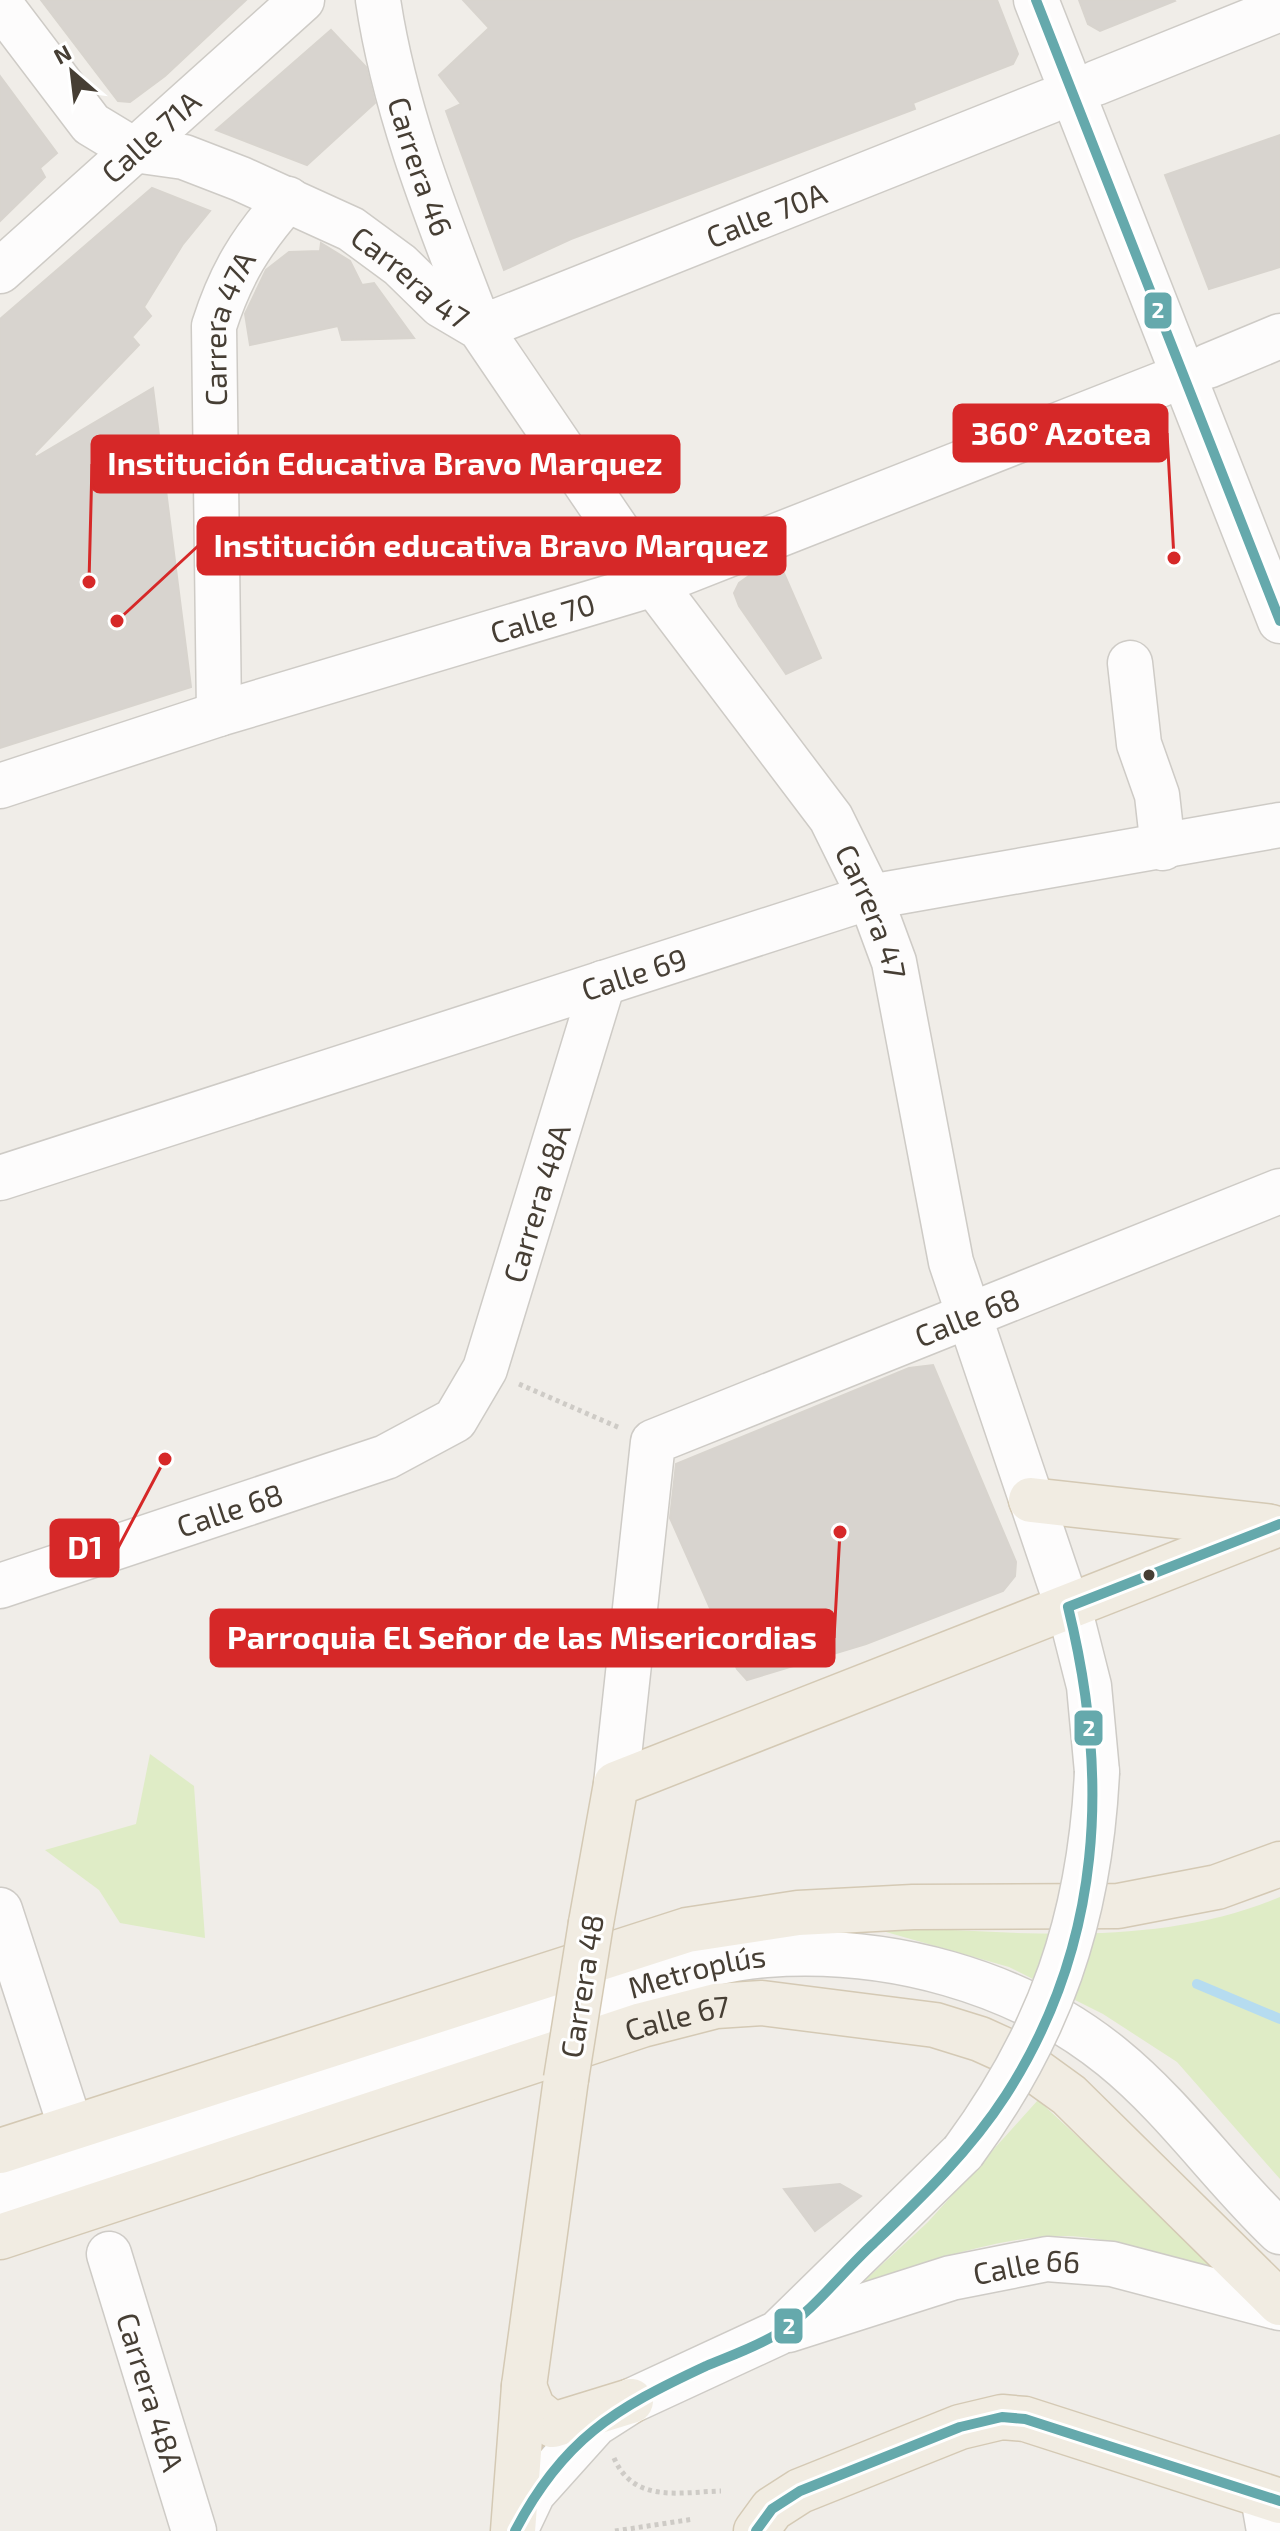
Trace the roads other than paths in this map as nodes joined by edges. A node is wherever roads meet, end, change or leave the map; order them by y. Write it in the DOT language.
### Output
graph roads {
  1 [pos="302,0"];
  2 [pos="1036,0"];
  3 [pos="0,4"];
  4 [pos="1280,9"];
  5 [pos="380,18"];
  6 [pos="1096,83"];
  7 [pos="1050,101"];
  8 [pos="134,150"];
  9 [pos="288,199"];
  10 [pos="0,271"];
  11 [pos="480,328"];
  12 [pos="1280,336"];
  13 [pos="1208,366"];
  14 [pos="1162,384"];
  15 [pos="654,584"];
  16 [pos="1280,621"];
  17 [pos="1130,663"];
  18 [pos="219,714"];
  19 [pos="0,786"];
  20 [pos="1280,825"];
  21 [pos="1163,848"];
  22 [pos="870,897"];
  23 [pos="603,983"];
  24 [pos="0,1178"];
  25 [pos="1280,1191"];
  26 [pos="968,1315"];
  27 [pos="455,1420"];
  28 [pos="653,1442"];
  29 [pos="1031,1500"];
  30 [pos="1277,1526"];
  31 [pos="0,1586"];
  32 [pos="1068,1607"];
  33 [pos="616,1784"];
  34 [pos="1280,1864"];
  35 [pos="0,1910"];
  36 [pos="71,2128"];
  37 [pos="0,2151"];
  38 [pos="0,2193"];
  39 [pos="1280,2232"];
  40 [pos="0,2237"];
  41 [pos="109,2254"];
  42 [pos="1280,2305"];
  43 [pos="778,2333"];
  44 [pos="524,2386"];
  45 [pos="631,2401"];
  46 [pos="1271,2510"];
  47 [pos="194,2531"];
  48 [pos="514,2531"];
  49 [pos="756,2531"];
  1 -- 8 [label="street, Calle 71A"];
  2 -- 16 [label="street"];
  3 -- 8 [label="street, Carrera 47"];
  4 -- 6 [label="street"];
  5 -- 11 [label="street, Carrera 46"];
  7 -- 11 [label="street, Calle 70A"];
  8 -- 9 [label="street, Carrera 47"];
  8 -- 10 [label="street, Calle 71A"];
  9 -- 11 [label="street, Carrera 47"];
  9 -- 18 [label="street, Carrera 47A"];
  11 -- 15 [label="street, Carrera 47"];
  12 -- 13 [label="street"];
  14 -- 15 [label="street, Calle 70"];
  15 -- 18 [label="street, Calle 70"];
  15 -- 22 [label="street, Carrera 47"];
  17 -- 21 [label="street"];
  18 -- 19 [label="street, Calle 70"];
  20 -- 21 [label="street, Calle 69"];
  21 -- 22 [label="street, Calle 69"];
  22 -- 23 [label="street, Calle 69"];
  22 -- 26 [label="street, Carrera 47"];
  23 -- 24 [label="street, Calle 69"];
  23 -- 27 [label="street, Carrera 48A"];
  25 -- 26 [label="street, Calle 68"];
  26 -- 28 [label="street, Calle 68"];
  26 -- 29 [label="street, Carrera 47"];
  27 -- 31 [label="street, Calle 68"];
  28 -- 33 [label="street, Carrera 48"];
  29 -- 30 [label="main road"];
  29 -- 32 [label="street, Carrera 47"];
  30 -- 32 [label="main road"];
  32 -- 33 [label="main road"];
  32 -- 43 [label="street, Carrera 47, bridge"];
  33 -- 44 [label="main road, Carrera 48, bridge"];
  34 -- 36 [label="main road"];
  35 -- 36 [label="street"];
  36 -- 37 [label="main road"];
  38 -- 39 [label="street, Metroplús"];
  40 -- 42 [label="main road, Calle 67"];
  41 -- 47 [label="street, Carrera 48A"];
  42 -- 43 [label="street, Calle 66"];
  43 -- 45 [label="street"];
  44 -- 45 [label="main road"];
  44 -- 48 [label="main road, Carrera 48"];
  45 -- 48 [label="street"];
  46 -- 49 [label="main road"];
}
